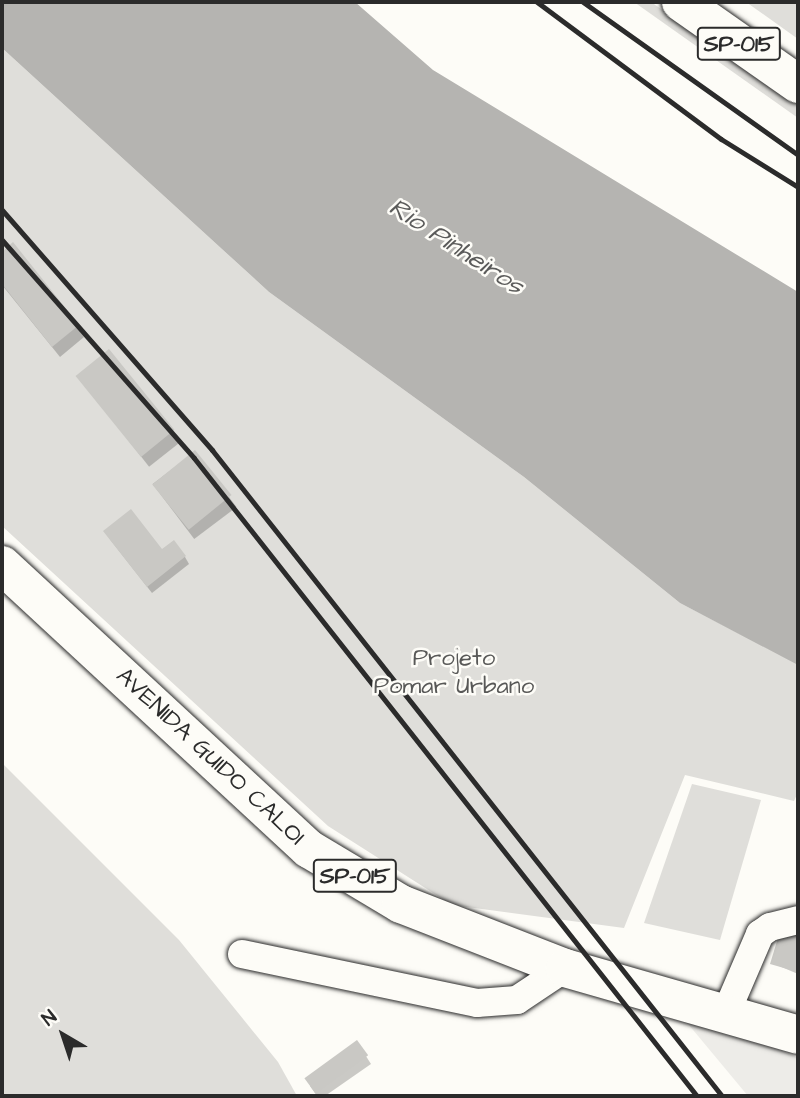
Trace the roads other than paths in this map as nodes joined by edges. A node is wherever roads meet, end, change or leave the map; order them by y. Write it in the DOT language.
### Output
graph roads {
  1 [pos="681,2"];
  2 [pos="798,84"];
  3 [pos="2,565"];
  4 [pos="798,920"];
  5 [pos="242,954"];
  6 [pos="565,968"];
  7 [pos="726,1013"];
  8 [pos="798,1035"];
  1 -- 2 [label="highway, SP-015"];
  3 -- 6 [label="highway, AVENIDA GUIDO CALOI / SP-015"];
  4 -- 7 [label="lane"];
  5 -- 6 [label="lane"];
  6 -- 7 [label="highway, AVENIDA GUIDO CALOI / SP-015"];
  7 -- 8 [label="highway, AVENIDA GUIDO CALOI / SP-015"];
}
